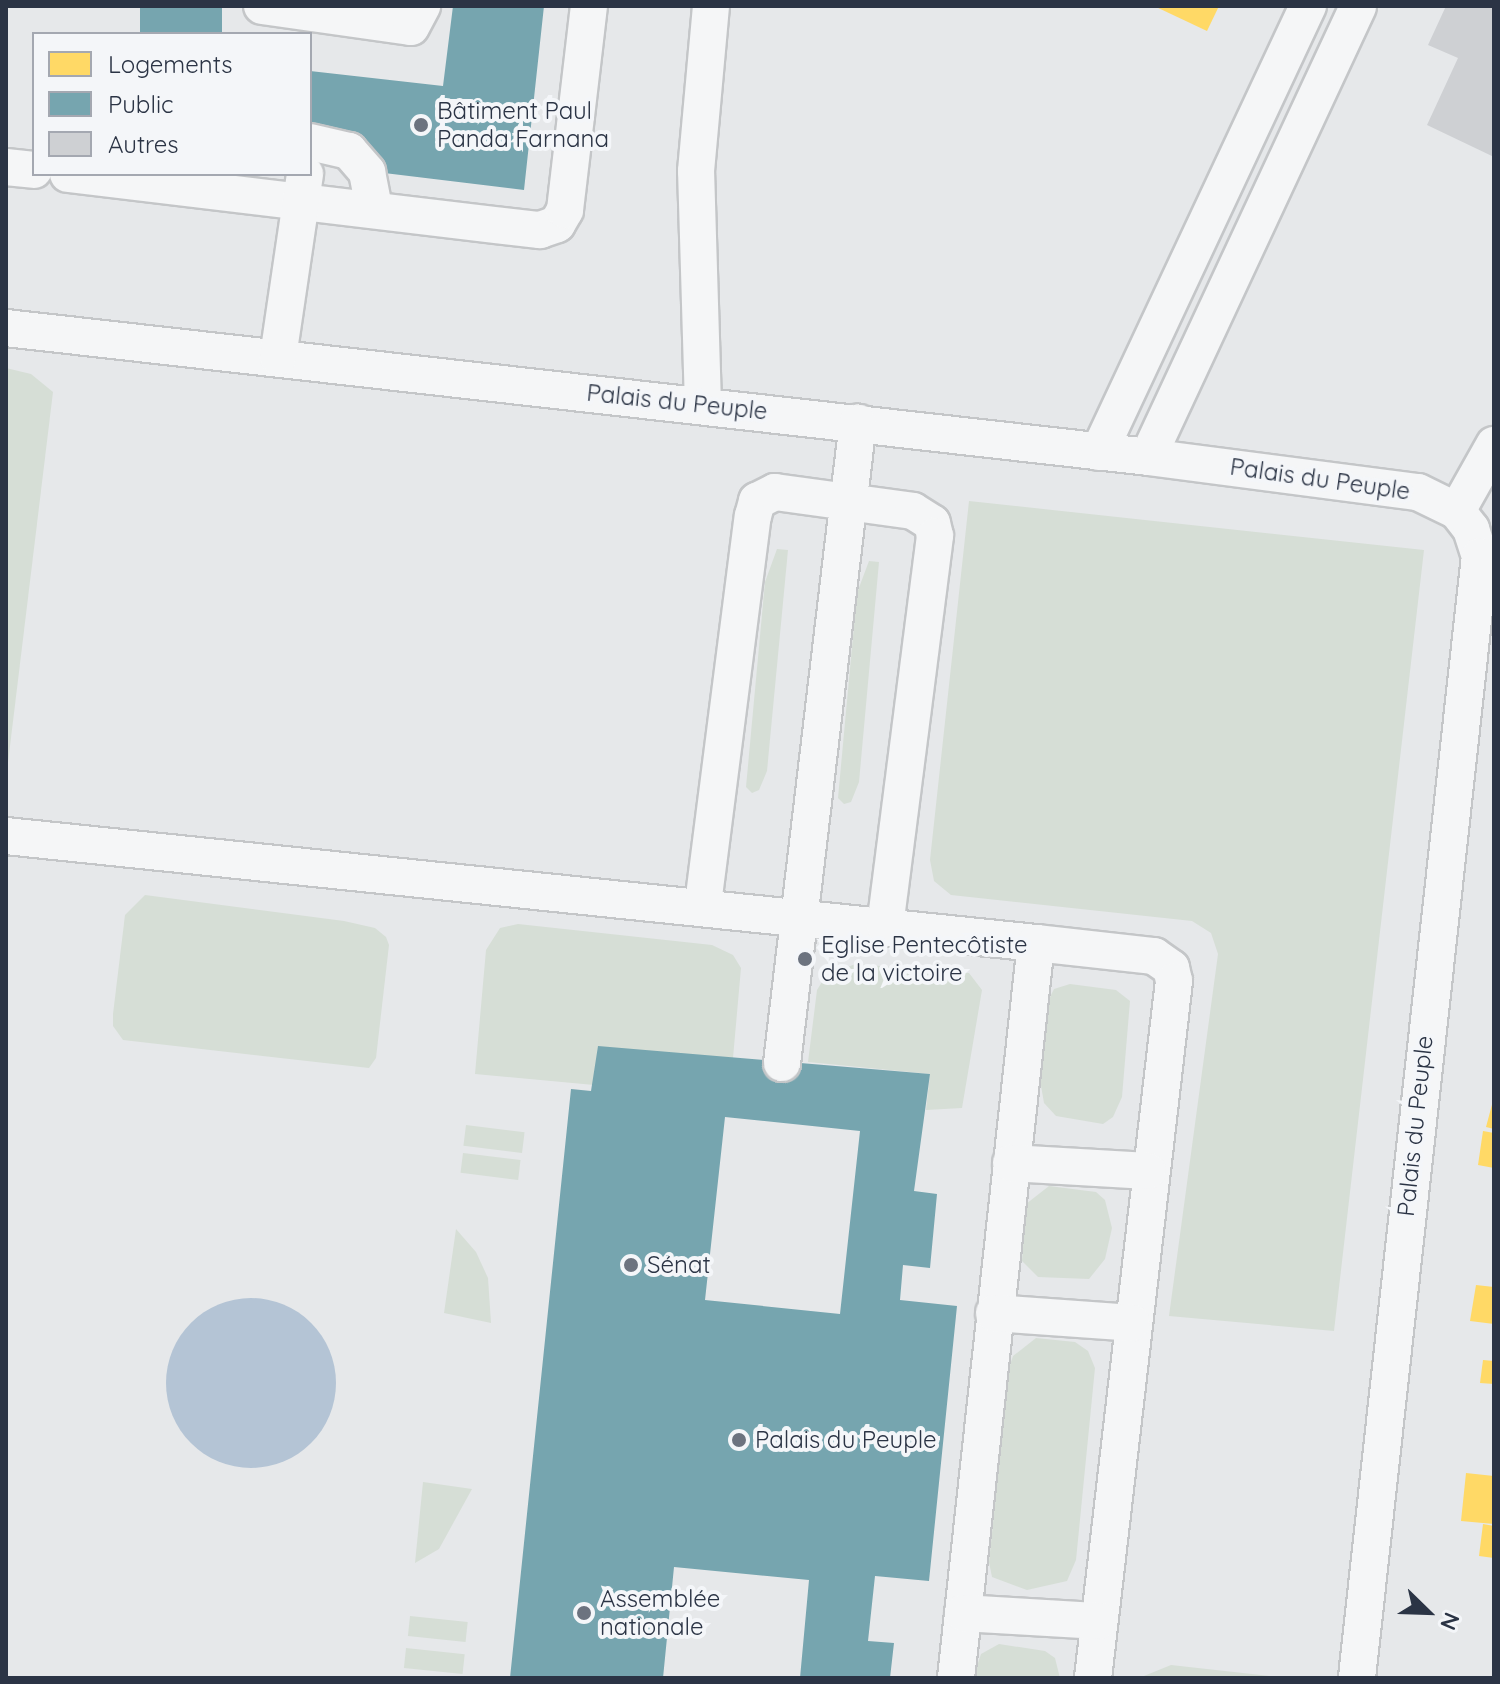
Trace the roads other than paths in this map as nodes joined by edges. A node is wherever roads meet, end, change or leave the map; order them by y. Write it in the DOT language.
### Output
graph roads {
  1 [pos="262,6"];
  2 [pos="422,6"];
  3 [pos="589,6"];
  4 [pos="711,6"];
  5 [pos="1308,6"];
  6 [pos="1358,6"];
  7 [pos="312,142"];
  8 [pos="6,167"];
  9 [pos="32,170"];
  10 [pos="105,176"];
  11 [pos="234,183"];
  12 [pos="303,188"];
  13 [pos="374,209"];
  14 [pos="6,328"];
  15 [pos="278,357"];
  16 [pos="703,405"];
  17 [pos="858,422"];
  18 [pos="1493,450"];
  19 [pos="1099,452"];
  20 [pos="1148,457"];
  21 [pos="849,503"];
  22 [pos="1457,511"];
  23 [pos="22,838"];
  24 [pos="703,904"];
  25 [pos="800,916"];
  26 [pos="885,926"];
  27 [pos="1036,943"];
  28 [pos="782,1063"];
  29 [pos="1011,1163"];
  30 [pos="1148,1171"];
  31 [pos="994,1313"];
  32 [pos="1132,1323"];
  33 [pos="963,1613"];
  34 [pos="1099,1621"];
  35 [pos="1363,1677"];
  36 [pos="956,1678"];
  37 [pos="1093,1678"];
  1 -- 2 [label="street"];
  3 -- 13 [label="street"];
  4 -- 16 [label="street"];
  5 -- 19 [label="street"];
  6 -- 20 [label="street"];
  7 -- 13 [label="street"];
  8 -- 9 [label="street"];
  10 -- 11 [label="street"];
  11 -- 12 [label="street"];
  12 -- 13 [label="street"];
  12 -- 15 [label="street"];
  14 -- 15 [label="street, Palais du Peuple"];
  15 -- 16 [label="street, Palais du Peuple"];
  16 -- 17 [label="street, Palais du Peuple"];
  17 -- 19 [label="street, Palais du Peuple"];
  17 -- 21 [label="street"];
  18 -- 22 [label="street"];
  19 -- 20 [label="street, Palais du Peuple"];
  20 -- 22 [label="street, Palais du Peuple"];
  21 -- 24 [label="street"];
  21 -- 25 [label="street"];
  21 -- 26 [label="street"];
  22 -- 35 [label="street, Palais du Peuple"];
  23 -- 24 [label="street"];
  24 -- 25 [label="street"];
  25 -- 26 [label="street"];
  25 -- 28 [label="street"];
  26 -- 27 [label="street"];
  27 -- 29 [label="street"];
  27 -- 30 [label="street"];
  29 -- 30 [label="street"];
  29 -- 31 [label="street"];
  30 -- 32 [label="street"];
  31 -- 32 [label="street"];
  31 -- 33 [label="street"];
  32 -- 34 [label="street"];
  33 -- 34 [label="street"];
  33 -- 36 [label="street"];
  34 -- 37 [label="street"];
}
